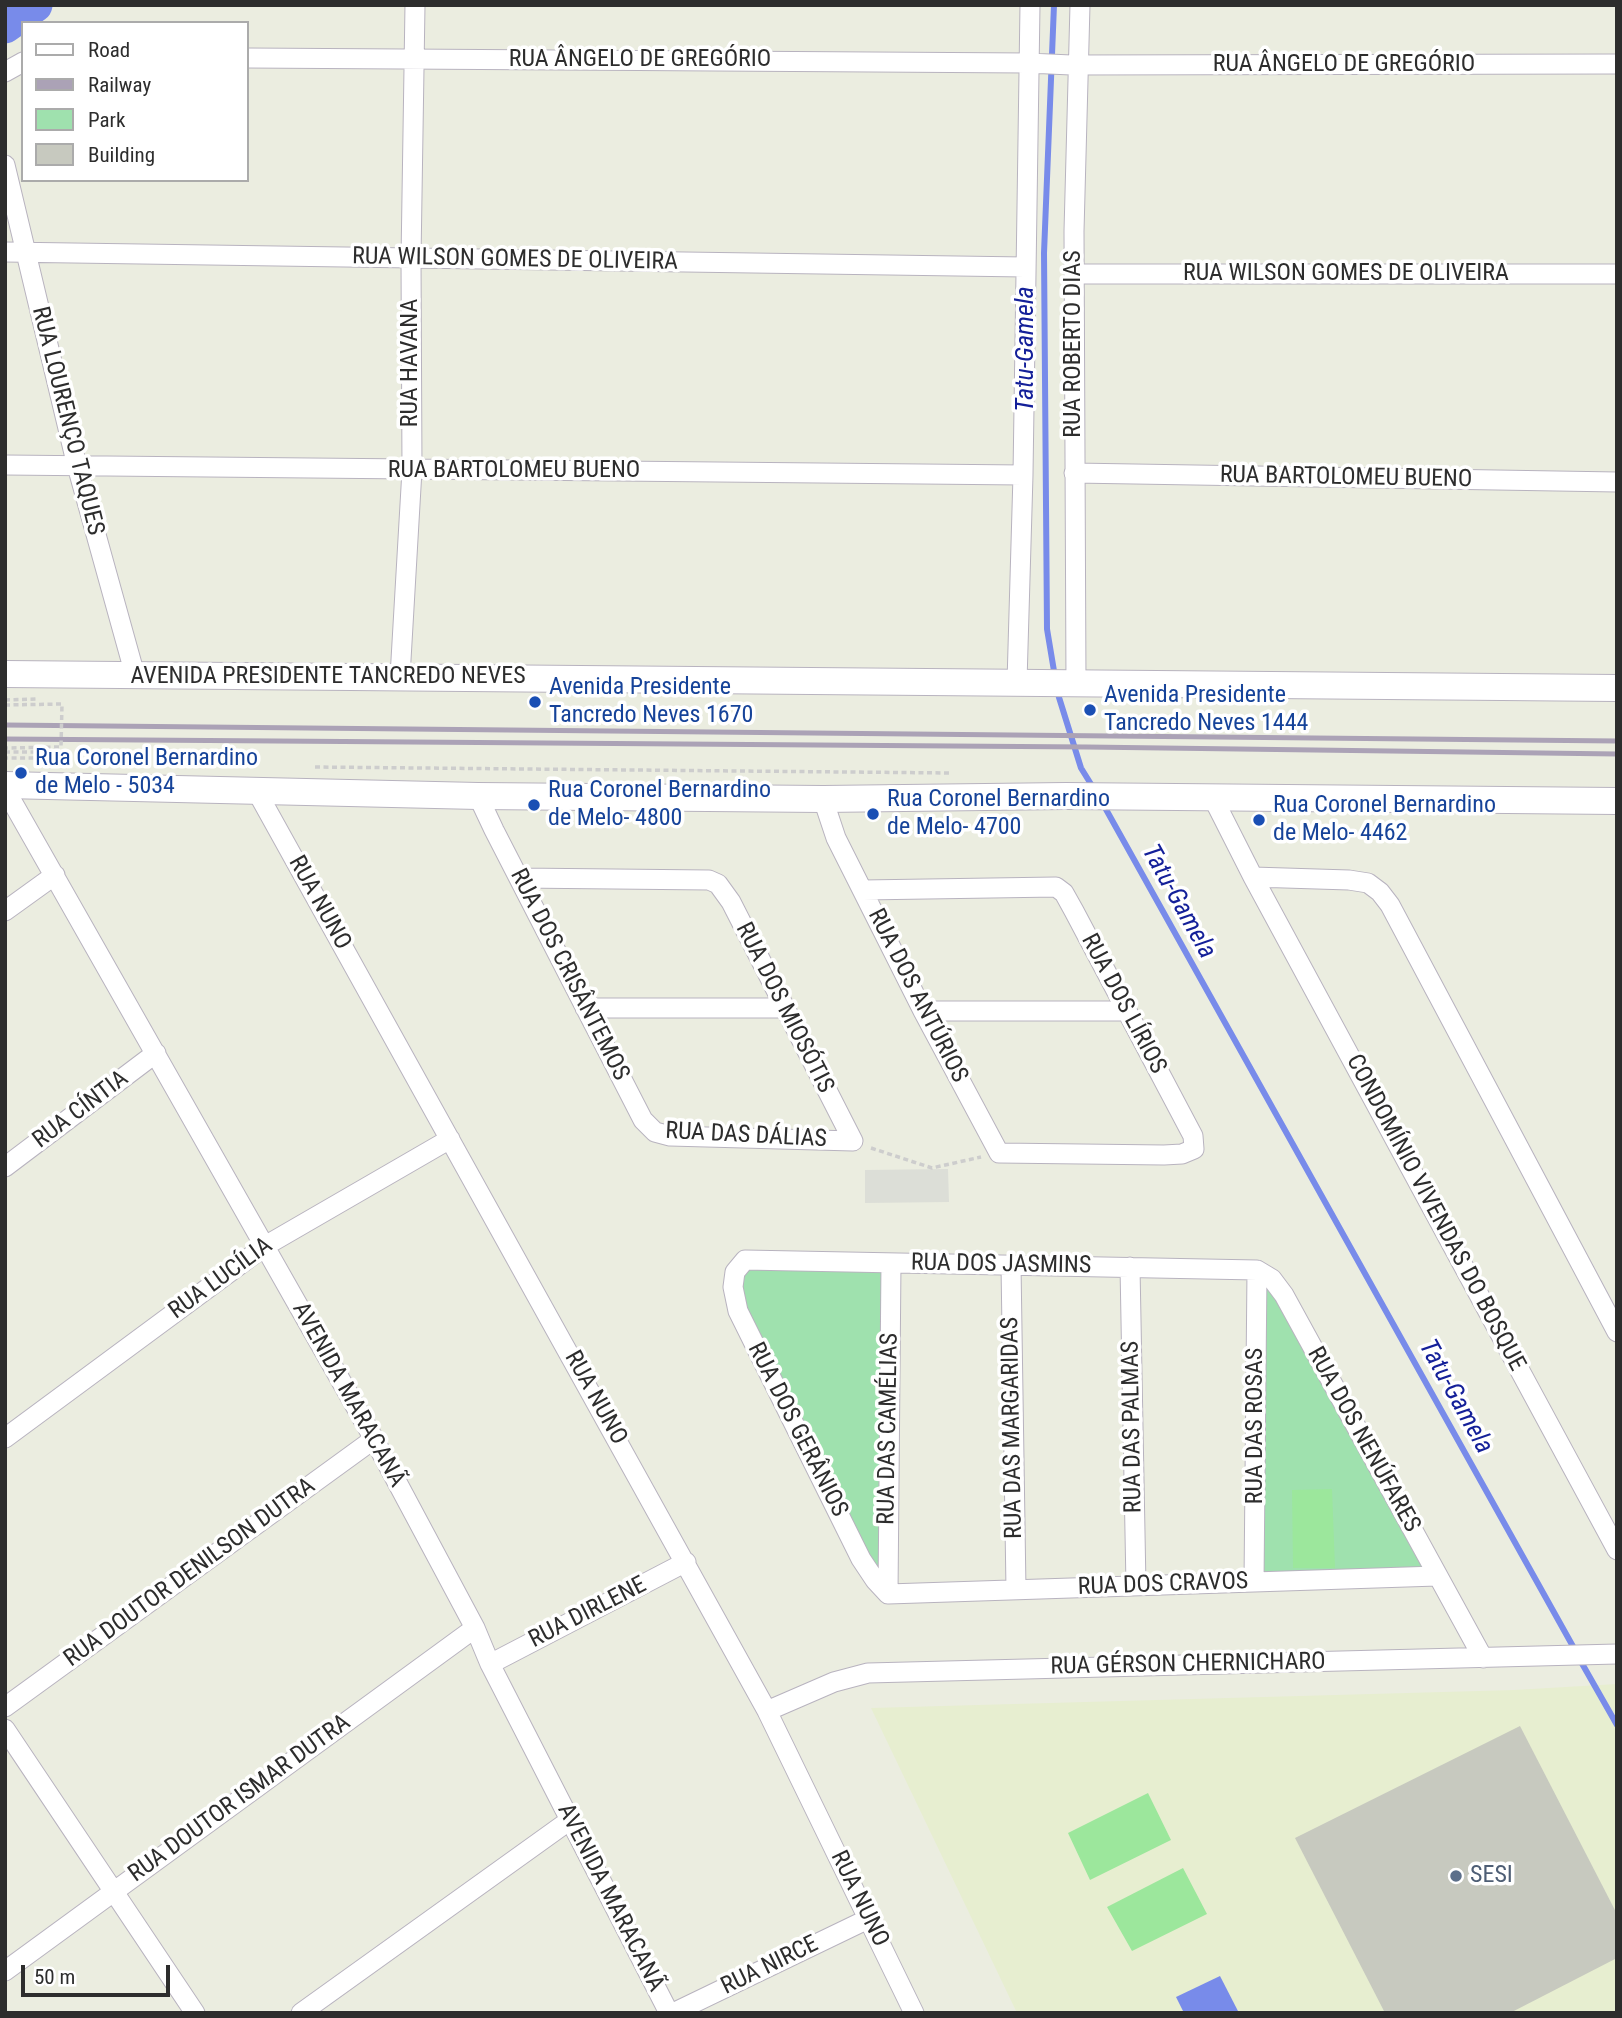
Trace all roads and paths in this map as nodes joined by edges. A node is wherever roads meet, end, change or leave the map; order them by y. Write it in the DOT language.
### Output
graph roads {
  1 [pos="415,5"];
  2 [pos="1030,5"];
  3 [pos="1080,5"];
  4 [pos="248,58"];
  5 [pos="414,59"];
  6 [pos="1031,63"];
  7 [pos="1617,64"];
  8 [pos="1075,65"];
  9 [pos="5,165"];
  10 [pos="15,252"];
  11 [pos="411,259"];
  12 [pos="1025,267"];
  13 [pos="1075,274"];
  14 [pos="1617,274"];
  15 [pos="5,465"];
  16 [pos="77,466"];
  17 [pos="412,470"];
  18 [pos="1074,474"];
  19 [pos="1023,475"];
  20 [pos="1617,482"];
  21 [pos="5,674"];
  22 [pos="135,675"];
  23 [pos="400,677"];
  24 [pos="1021,682"];
  25 [pos="1072,683"];
  26 [pos="1617,688"];
  27 [pos="5,705"];
  28 [pos="5,750"];
  29 [pos="5,758"];
  30 [pos="313,767"];
  31 [pos="957,773"];
  32 [pos="5,787"];
  33 [pos="257,792"];
  34 [pos="478,796"];
  35 [pos="1213,798"];
  36 [pos="823,799"];
  37 [pos="1617,801"];
  38 [pos="55,875"];
  39 [pos="1253,877"];
  40 [pos="519,878"];
  41 [pos="863,890"];
  42 [pos="5,911"];
  43 [pos="585,1008"];
  44 [pos="784,1008"];
  45 [pos="923,1011"];
  46 [pos="1127,1011"];
  47 [pos="156,1054"];
  48 [pos="643,1120"];
  49 [pos="450,1139"];
  50 [pos="853,1141"];
  51 [pos="999,1153"];
  52 [pos="5,1167"];
  53 [pos="265,1246"];
  54 [pos="745,1260"];
  55 [pos="891,1263"];
  56 [pos="1011,1265"];
  57 [pos="1130,1268"];
  58 [pos="1257,1270"];
  59 [pos="1617,1332"];
  60 [pos="5,1438"];
  61 [pos="374,1439"];
  62 [pos="1617,1550"];
  63 [pos="686,1562"];
  64 [pos="1437,1576"];
  65 [pos="1254,1582"];
  66 [pos="1136,1586"];
  67 [pos="1016,1590"];
  68 [pos="888,1594"];
  69 [pos="475,1628"];
  70 [pos="1613,1655"];
  71 [pos="1483,1658"];
  72 [pos="490,1664"];
  73 [pos="5,1707"];
  74 [pos="767,1711"];
  75 [pos="5,1729"];
  76 [pos="570,1820"];
  77 [pos="112,1892"];
  78 [pos="868,1919"];
  79 [pos="5,1971"];
  80 [pos="195,2013"];
  81 [pos="302,2013"];
  82 [pos="671,2013"];
  83 [pos="914,2013"];
  1 -- 5 [label="street, RUA HAVANA"];
  2 -- 6 [label="street, RUA ROBERTO DIAS"];
  3 -- 8 [label="street, RUA ROBERTO DIAS"];
  4 -- 5 [label="street, RUA ÂNGELO DE GREGÓRIO"];
  5 -- 6 [label="street, RUA ÂNGELO DE GREGÓRIO"];
  5 -- 11 [label="street, RUA HAVANA"];
  6 -- 8 [label="street, RUA ÂNGELO DE GREGÓRIO"];
  6 -- 12 [label="street, RUA ROBERTO DIAS"];
  7 -- 8 [label="street, RUA ÂNGELO DE GREGÓRIO"];
  8 -- 13 [label="street, RUA ROBERTO DIAS"];
  9 -- 10 [label="street, RUA LOURENÇO TAQUES"];
  10 -- 11 [label="street, RUA WILSON GOMES DE OLIVEIRA"];
  10 -- 16 [label="street, RUA LOURENÇO TAQUES"];
  11 -- 12 [label="street, RUA WILSON GOMES DE OLIVEIRA"];
  11 -- 17 [label="street, RUA HAVANA"];
  12 -- 19 [label="street, RUA ROBERTO DIAS"];
  13 -- 14 [label="street, RUA WILSON GOMES DE OLIVEIRA"];
  13 -- 18 [label="street, RUA ROBERTO DIAS"];
  15 -- 16 [label="street, RUA BARTOLOMEU BUENO"];
  16 -- 17 [label="street, RUA BARTOLOMEU BUENO"];
  16 -- 22 [label="street, RUA LOURENÇO TAQUES"];
  17 -- 19 [label="street, RUA BARTOLOMEU BUENO"];
  17 -- 23 [label="street, RUA HAVANA"];
  18 -- 20 [label="street, RUA BARTOLOMEU BUENO"];
  18 -- 25 [label="street, RUA ROBERTO DIAS"];
  19 -- 24 [label="street, RUA ROBERTO DIAS"];
  21 -- 22 [label="main road, AVENIDA PRESIDENTE TANCREDO NEVES"];
  22 -- 23 [label="main road, AVENIDA PRESIDENTE TANCREDO NEVES"];
  23 -- 24 [label="main road, AVENIDA PRESIDENTE TANCREDO NEVES"];
  24 -- 25 [label="main road, AVENIDA PRESIDENTE TANCREDO NEVES"];
  25 -- 26 [label="main road, AVENIDA PRESIDENTE TANCREDO NEVES"];
  27 -- 28 [label="path, bridge"];
  28 -- 29 [label="path, bridge"];
  30 -- 31 [label="path"];
  32 -- 33 [label="main road"];
  32 -- 38 [label="street, AVENIDA MARACANÃ"];
  33 -- 34 [label="main road"];
  33 -- 49 [label="street, RUA NUNO"];
  34 -- 36 [label="main road"];
  34 -- 40 [label="street, RUA DOS CRISÂNTEMOS"];
  35 -- 36 [label="main road"];
  35 -- 37 [label="main road"];
  35 -- 39 [label="street, CONDOMÍNIO VIVENDAS DO BOSQUE"];
  36 -- 41 [label="street, RUA DOS ANTÚRIOS"];
  38 -- 42 [label="street"];
  38 -- 47 [label="street, AVENIDA MARACANÃ"];
  39 -- 59 [label="street"];
  39 -- 62 [label="street, CONDOMÍNIO VIVENDAS DO BOSQUE"];
  40 -- 43 [label="street, RUA DOS CRISÂNTEMOS"];
  40 -- 44 [label="street, RUA DOS MIOSÓTIS"];
  41 -- 45 [label="street, RUA DOS ANTÚRIOS"];
  41 -- 46 [label="street, RUA DOS LÍRIOS"];
  43 -- 44 [label="street"];
  43 -- 48 [label="street, RUA DOS CRISÂNTEMOS"];
  44 -- 50 [label="street, RUA DOS MIOSÓTIS"];
  45 -- 46 [label="street"];
  45 -- 51 [label="street, RUA DOS ANTÚRIOS"];
  46 -- 51 [label="street, RUA DOS LÍRIOS"];
  47 -- 52 [label="street, RUA CÍNTIA"];
  47 -- 53 [label="street, AVENIDA MARACANÃ"];
  48 -- 50 [label="street, RUA DAS DÁLIAS"];
  49 -- 53 [label="street, RUA LUCÍLIA"];
  49 -- 63 [label="street, RUA NUNO"];
  50 -- 51 [label="path"];
  53 -- 60 [label="street, RUA LUCÍLIA"];
  53 -- 61 [label="street, AVENIDA MARACANÃ"];
  54 -- 55 [label="street, RUA DOS JASMINS"];
  54 -- 68 [label="street, RUA DOS GERÂNIOS"];
  55 -- 56 [label="street, RUA DOS JASMINS"];
  55 -- 68 [label="street, RUA DAS CAMÉLIAS"];
  56 -- 57 [label="street, RUA DOS JASMINS"];
  56 -- 67 [label="street, RUA DAS MARGARIDAS"];
  57 -- 58 [label="street, RUA DOS JASMINS"];
  57 -- 66 [label="street, RUA DAS PALMAS"];
  58 -- 64 [label="street, RUA DOS NENÚFARES"];
  58 -- 65 [label="street, RUA DAS ROSAS"];
  61 -- 69 [label="street, AVENIDA MARACANÃ"];
  61 -- 73 [label="street, RUA DOUTOR DENILSON DUTRA"];
  63 -- 72 [label="street, RUA DIRLENE"];
  63 -- 74 [label="street, RUA NUNO"];
  64 -- 65 [label="street, RUA DOS CRAVOS"];
  64 -- 71 [label="street, RUA DOS NENÚFARES"];
  65 -- 66 [label="street, RUA DOS CRAVOS"];
  66 -- 67 [label="street, RUA DOS CRAVOS"];
  67 -- 68 [label="street, RUA DOS CRAVOS"];
  69 -- 72 [label="street, AVENIDA MARACANÃ"];
  69 -- 77 [label="street, RUA DOUTOR ISMAR DUTRA"];
  70 -- 71 [label="street, RUA GÉRSON CHERNICHARO"];
  71 -- 74 [label="street, RUA GÉRSON CHERNICHARO"];
  72 -- 76 [label="street, AVENIDA MARACANÃ"];
  74 -- 78 [label="street, RUA NUNO"];
  75 -- 77 [label="street"];
  76 -- 81 [label="street"];
  76 -- 82 [label="street, AVENIDA MARACANÃ"];
  77 -- 79 [label="street, RUA DOUTOR ISMAR DUTRA"];
  77 -- 80 [label="street"];
  78 -- 82 [label="street, RUA NIRCE"];
  78 -- 83 [label="street, RUA NUNO"];
}
